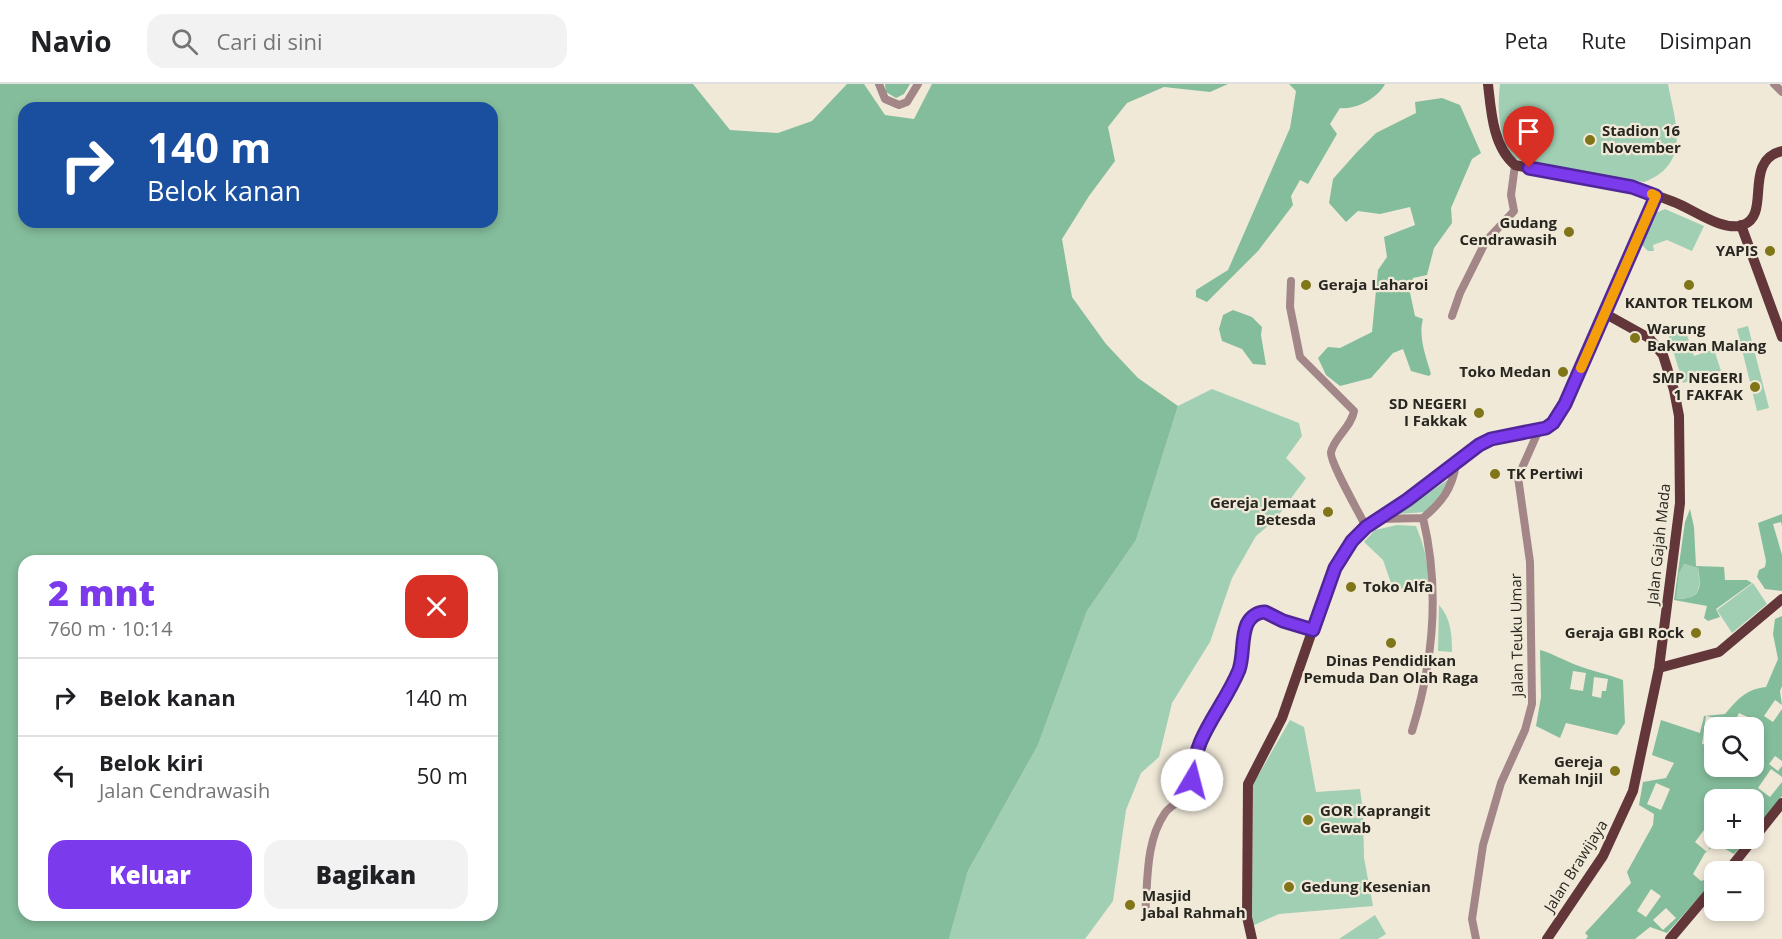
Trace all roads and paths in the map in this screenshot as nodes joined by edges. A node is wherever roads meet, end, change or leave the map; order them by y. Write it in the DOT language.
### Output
graph roads {
  1 [pos="879,84"];
  2 [pos="918,84"];
  3 [pos="1488,84"];
  4 [pos="1774,84"];
  5 [pos="1782,92"];
  6 [pos="1782,151"];
  7 [pos="1515,165"];
  8 [pos="1656,196"];
  9 [pos="1741,225"];
  10 [pos="1291,281"];
  11 [pos="1604,313"];
  12 [pos="1452,316"];
  13 [pos="1782,337"];
  14 [pos="1538,432"];
  15 [pos="1456,464"];
  16 [pos="1423,518"];
  17 [pos="1379,519"];
  18 [pos="1366,527"];
  19 [pos="1782,599"];
  20 [pos="1313,630"];
  21 [pos="1659,668"];
  22 [pos="1412,732"];
  23 [pos="1782,803"];
  24 [pos="1736,861"];
  25 [pos="1704,899"];
  26 [pos="1144,915"];
  27 [pos="1252,939"];
  28 [pos="1476,939"];
  29 [pos="1547,939"];
  30 [pos="1670,939"];
  1 -- 2 [label="street"];
  3 -- 7 [label="main road"];
  4 -- 5 [label="street"];
  6 -- 9 [label="main road"];
  7 -- 8 [label="main road"];
  7 -- 12 [label="street"];
  8 -- 9 [label="main road"];
  8 -- 11 [label="main road"];
  9 -- 13 [label="main road"];
  10 -- 18 [label="street"];
  11 -- 14 [label="main road"];
  11 -- 21 [label="main road, Jalan Gajah Mada"];
  14 -- 15 [label="main road"];
  14 -- 28 [label="street, Jalan Teuku Umar"];
  15 -- 16 [label="street"];
  15 -- 17 [label="main road"];
  16 -- 17 [label="street"];
  16 -- 22 [label="street"];
  17 -- 18 [label="main road"];
  18 -- 20 [label="main road"];
  19 -- 21 [label="main road"];
  20 -- 26 [label="street"];
  20 -- 27 [label="main road"];
  21 -- 29 [label="main road, Jalan Brawijaya"];
  23 -- 24 [label="main road"];
  25 -- 30 [label="main road"];
}
